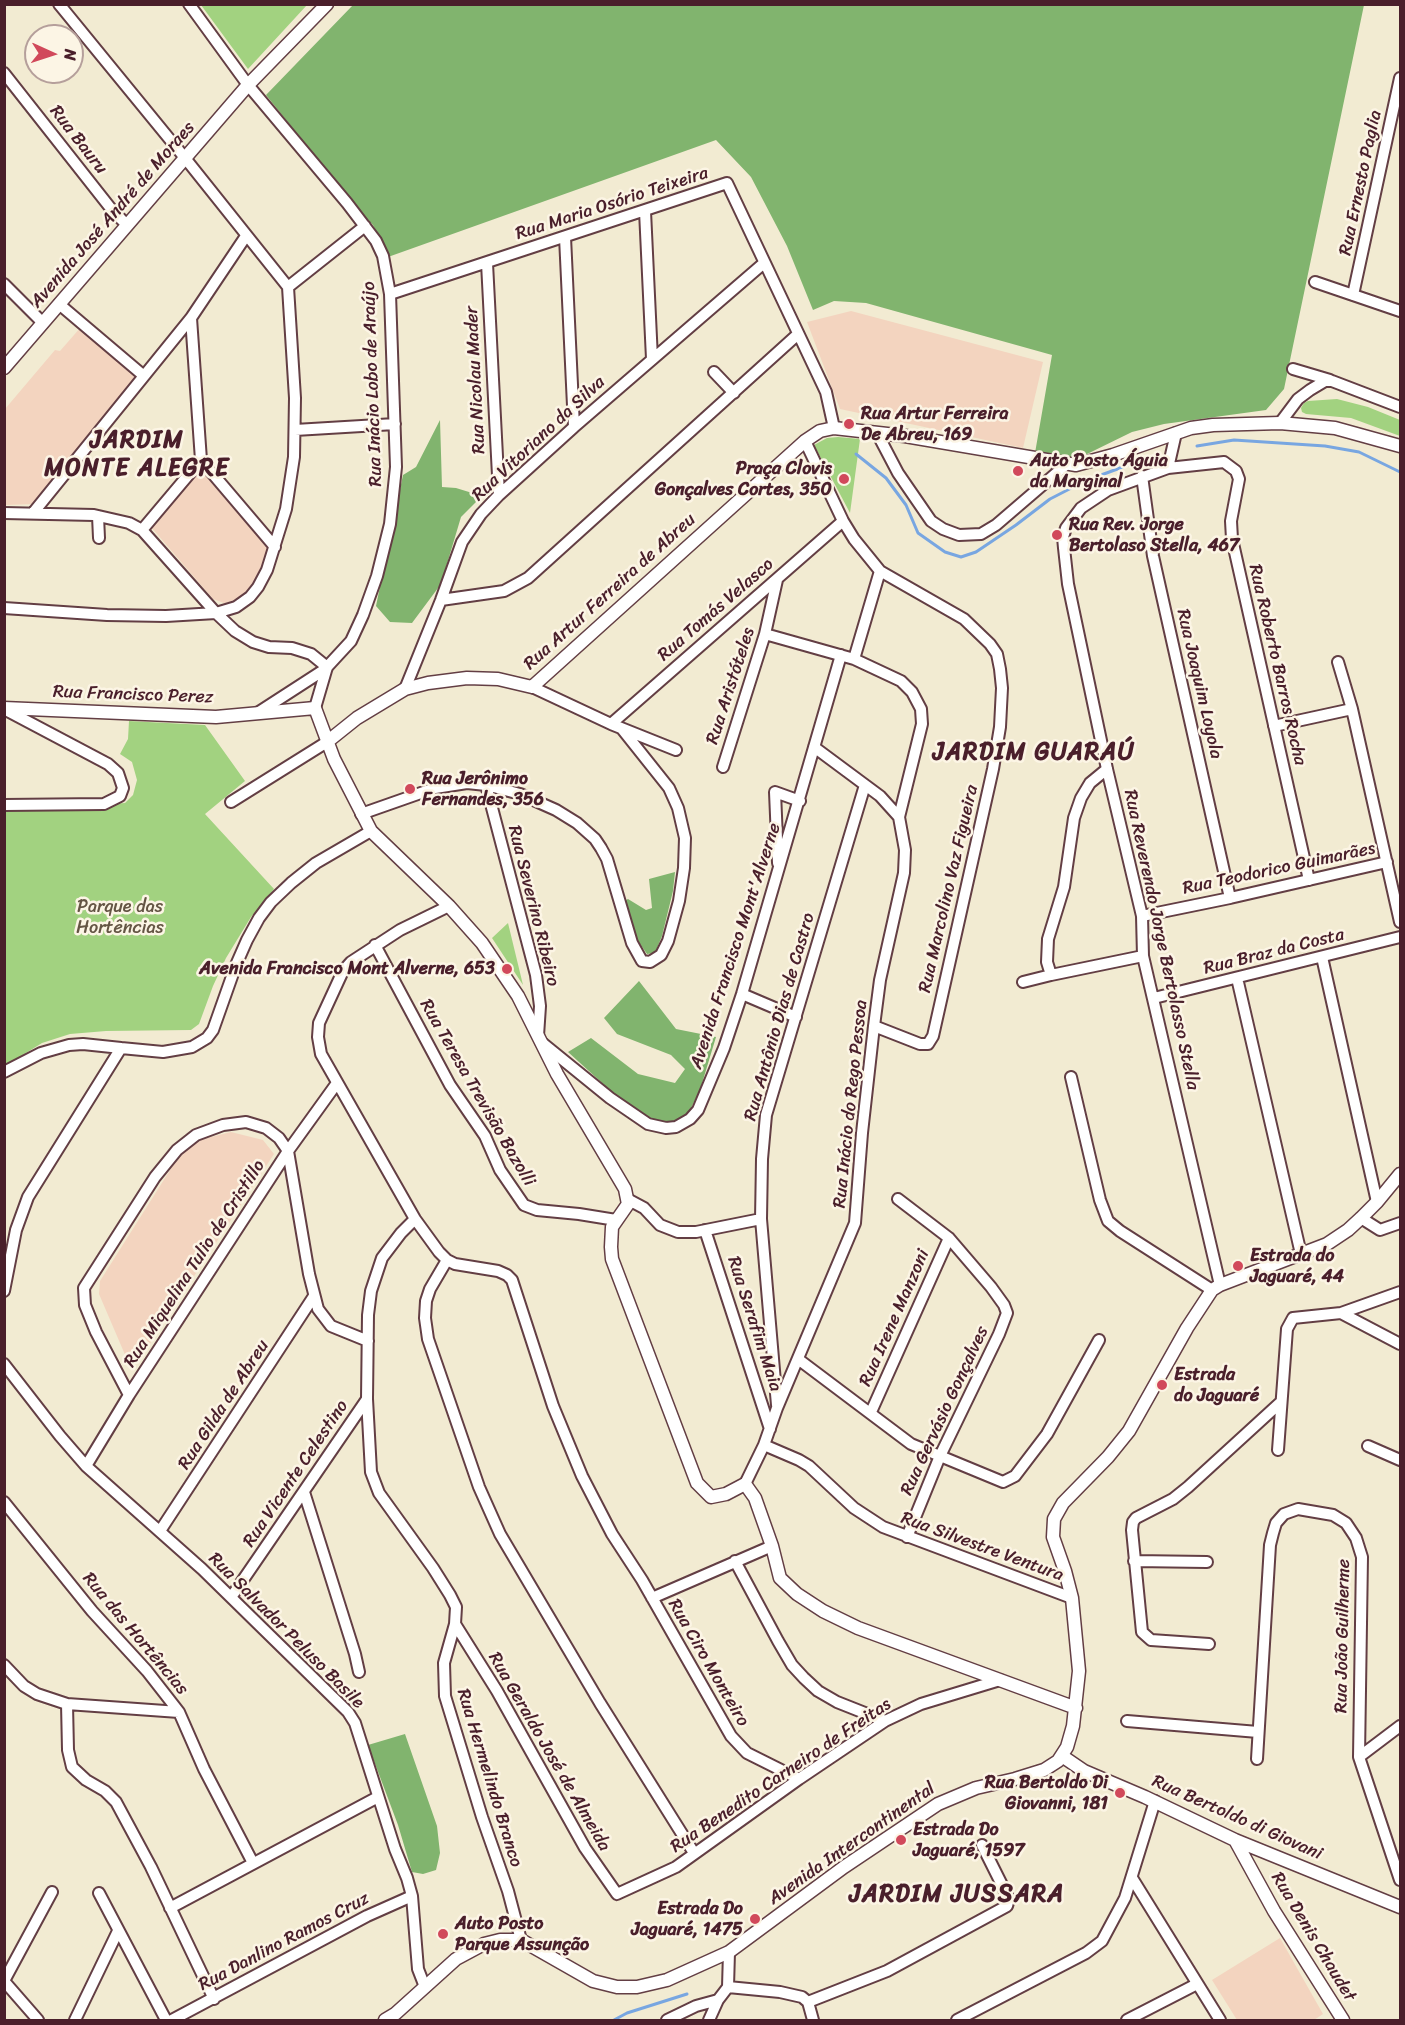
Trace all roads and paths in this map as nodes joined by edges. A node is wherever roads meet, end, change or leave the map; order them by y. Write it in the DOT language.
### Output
graph roads {
  1 [pos="59,4"];
  2 [pos="189,4"];
  3 [pos="327,4"];
  4 [pos="4,73"];
  5 [pos="1401,78"];
  6 [pos="248,85"];
  7 [pos="186,158"];
  8 [pos="645,211"];
  9 [pos="127,225"];
  10 [pos="365,226"];
  11 [pos="246,236"];
  12 [pos="566,237"];
  13 [pos="487,263"];
  14 [pos="764,263"];
  15 [pos="1314,282"];
  16 [pos="4,284"];
  17 [pos="288,287"];
  18 [pos="390,294"];
  19 [pos="1353,295"];
  20 [pos="59,304"];
  21 [pos="1401,311"];
  22 [pos="191,318"];
  23 [pos="43,323"];
  24 [pos="797,335"];
  25 [pos="652,359"];
  26 [pos="4,368"];
  27 [pos="1293,369"];
  28 [pos="714,372"];
  29 [pos="144,376"];
  30 [pos="1332,381"];
  31 [pos="734,393"];
  32 [pos="1399,406"];
  33 [pos="1280,423"];
  34 [pos="394,424"];
  35 [pos="574,428"];
  36 [pos="834,428"];
  37 [pos="295,430"];
  38 [pos="877,433"];
  39 [pos="1174,438"];
  40 [pos="805,441"];
  41 [pos="1401,446"];
  42 [pos="201,459"];
  43 [pos="1224,462"];
  44 [pos="1067,464"];
  45 [pos="1168,464"];
  46 [pos="1142,476"];
  47 [pos="500,495"];
  48 [pos="4,513"];
  49 [pos="33,513"];
  50 [pos="98,516"];
  51 [pos="843,521"];
  52 [pos="142,530"];
  53 [pos="99,538"];
  54 [pos="275,547"];
  55 [pos="880,571"];
  56 [pos="777,579"];
  57 [pos="441,600"];
  58 [pos="4,608"];
  59 [pos="216,613"];
  60 [pos="765,634"];
  61 [pos="841,655"];
  62 [pos="854,659"];
  63 [pos="1338,662"];
  64 [pos="327,667"];
  65 [pos="316,676"];
  66 [pos="532,687"];
  67 [pos="405,689"];
  68 [pos="315,708"];
  69 [pos="4,709"];
  70 [pos="1352,710"];
  71 [pos="259,712"];
  72 [pos="611,724"];
  73 [pos="1274,726"];
  74 [pos="622,729"];
  75 [pos="327,742"];
  76 [pos="814,747"];
  77 [pos="676,750"];
  78 [pos="723,767"];
  79 [pos="1107,769"];
  80 [pos="486,785"];
  81 [pos="865,785"];
  82 [pos="800,801"];
  83 [pos="231,802"];
  84 [pos="4,805"];
  85 [pos="361,814"];
  86 [pos="899,818"];
  87 [pos="371,831"];
  88 [pos="1387,862"];
  89 [pos="778,876"];
  90 [pos="1309,880"];
  91 [pos="1230,898"];
  92 [pos="449,906"];
  93 [pos="1142,916"];
  94 [pos="1401,922"];
  95 [pos="1401,937"];
  96 [pos="375,945"];
  97 [pos="1143,956"];
  98 [pos="1322,957"];
  99 [pos="1051,975"];
  100 [pos="1238,978"];
  101 [pos="1023,982"];
  102 [pos="742,994"];
  103 [pos="1154,998"];
  104 [pos="795,1017"];
  105 [pos="874,1026"];
  106 [pos="539,1039"];
  107 [pos="121,1048"];
  108 [pos="4,1072"];
  109 [pos="1071,1077"];
  110 [pos="337,1083"];
  111 [pos="288,1151"];
  112 [pos="1401,1174"];
  113 [pos="898,1199"];
  114 [pos="629,1200"];
  115 [pos="1377,1202"];
  116 [pos="1361,1218"];
  117 [pos="415,1219"];
  118 [pos="761,1219"];
  119 [pos="616,1220"];
  120 [pos="1401,1223"];
  121 [pos="705,1230"];
  122 [pos="949,1238"];
  123 [pos="1301,1254"];
  124 [pos="447,1260"];
  125 [pos="1216,1287"];
  126 [pos="4,1291"];
  127 [pos="1401,1292"];
  128 [pos="314,1296"];
  129 [pos="1341,1313"];
  130 [pos="1100,1340"];
  131 [pos="368,1341"];
  132 [pos="1401,1344"];
  133 [pos="798,1359"];
  134 [pos="4,1364"];
  135 [pos="129,1395"];
  136 [pos="367,1399"];
  137 [pos="1281,1402"];
  138 [pos="777,1408"];
  139 [pos="871,1412"];
  140 [pos="770,1429"];
  141 [pos="764,1446"];
  142 [pos="1368,1446"];
  143 [pos="1278,1450"];
  144 [pos="940,1456"];
  145 [pos="1401,1460"];
  146 [pos="86,1466"];
  147 [pos="745,1484"];
  148 [pos="304,1491"];
  149 [pos="4,1502"];
  150 [pos="160,1531"];
  151 [pos="907,1537"];
  152 [pos="772,1546"];
  153 [pos="1134,1561"];
  154 [pos="735,1562"];
  155 [pos="1207,1562"];
  156 [pos="232,1596"];
  157 [pos="652,1598"];
  158 [pos="1072,1598"];
  159 [pos="455,1624"];
  160 [pos="1209,1644"];
  161 [pos="4,1665"];
  162 [pos="359,1672"];
  163 [pos="1000,1680"];
  164 [pos="67,1704"];
  165 [pos="1076,1708"];
  166 [pos="179,1712"];
  167 [pos="885,1720"];
  168 [pos="1126,1721"];
  169 [pos="1401,1726"];
  170 [pos="1258,1732"];
  171 [pos="1062,1756"];
  172 [pos="1359,1757"];
  173 [pos="1257,1759"];
  174 [pos="799,1779"];
  175 [pos="378,1797"];
  176 [pos="1155,1801"];
  177 [pos="1235,1839"];
  178 [pos="982,1845"];
  179 [pos="694,1853"];
  180 [pos="253,1863"];
  181 [pos="1132,1878"];
  182 [pos="1401,1880"];
  183 [pos="52,1892"];
  184 [pos="99,1893"];
  185 [pos="617,1894"];
  186 [pos="412,1896"];
  187 [pos="1401,1907"];
  188 [pos="170,1908"];
  189 [pos="118,1931"];
  190 [pos="520,1940"];
  191 [pos="729,1952"];
  192 [pos="4,1981"];
  193 [pos="1197,1984"];
  194 [pos="425,1987"];
  195 [pos="728,1987"];
  196 [pos="214,1999"];
  197 [pos="718,2000"];
  198 [pos="808,2002"];
  199 [pos="38,2020"];
  200 [pos="75,2020"];
  201 [pos="166,2020"];
  202 [pos="172,2020"];
  203 [pos="385,2020"];
  204 [pos="667,2020"];
  205 [pos="709,2020"];
  206 [pos="813,2020"];
  207 [pos="957,2020"];
  208 [pos="1127,2020"];
  209 [pos="1220,2020"];
  210 [pos="1343,2020"];
  1 -- 7 [label="street"];
  2 -- 6 [label="street, Rua Inácio Lobo de Araújo"];
  3 -- 6 [label="street, Avenida José André de Moraes"];
  4 -- 9 [label="street, Rua Bauru"];
  5 -- 19 [label="street, Rua Ernesto Paglia"];
  6 -- 7 [label="street, Avenida José André de Moraes"];
  6 -- 10 [label="street, Rua Inácio Lobo de Araújo"];
  7 -- 9 [label="street, Avenida José André de Moraes"];
  7 -- 11 [label="street"];
  8 -- 12 [label="street, Rua Maria Osório Teixeira"];
  8 -- 14 [label="street, Rua Maria Osório Teixeira"];
  8 -- 25 [label="street"];
  9 -- 20 [label="street, Avenida José André de Moraes"];
  10 -- 17 [label="street"];
  10 -- 18 [label="street, Rua Inácio Lobo de Araújo"];
  11 -- 17 [label="street"];
  11 -- 22 [label="street"];
  12 -- 13 [label="street, Rua Maria Osório Teixeira"];
  12 -- 35 [label="street"];
  13 -- 18 [label="street, Rua Maria Osório Teixeira"];
  13 -- 47 [label="street, Rua Nicolau Mader"];
  14 -- 24 [label="street, Rua Maria Osório Teixeira"];
  14 -- 25 [label="street, Rua Vitoriano da Silva"];
  15 -- 19 [label="street"];
  16 -- 23 [label="street"];
  17 -- 37 [label="street"];
  18 -- 34 [label="street, Rua Inácio Lobo de Araújo"];
  19 -- 21 [label="street"];
  20 -- 23 [label="street, Avenida José André de Moraes"];
  20 -- 29 [label="street"];
  22 -- 29 [label="street"];
  22 -- 42 [label="street"];
  23 -- 26 [label="street, Avenida José André de Moraes"];
  24 -- 31 [label="street"];
  24 -- 36 [label="street, Rua Maria Osório Teixeira"];
  25 -- 35 [label="street, Rua Vitoriano da Silva"];
  27 -- 30 [label="street"];
  28 -- 31 [label="street"];
  29 -- 49 [label="street"];
  30 -- 32 [label="street"];
  30 -- 33 [label="street"];
  31 -- 57 [label="street"];
  33 -- 39 [label="street"];
  33 -- 41 [label="street"];
  34 -- 37 [label="street"];
  34 -- 64 [label="street, Rua Inácio Lobo de Araújo"];
  35 -- 47 [label="street, Rua Vitoriano da Silva"];
  36 -- 38 [label="street"];
  36 -- 40 [label="street, Rua Artur Ferreira de Abreu"];
  37 -- 54 [label="street"];
  38 -- 44 [label="street"];
  38 -- 44 [label="street"];
  39 -- 44 [label="street"];
  39 -- 45 [label="street"];
  40 -- 51 [label="street, Rua Marcolino Vaz Figueira"];
  40 -- 66 [label="street, Rua Artur Ferreira de Abreu"];
  42 -- 52 [label="street"];
  42 -- 54 [label="street"];
  43 -- 45 [label="street, Rua Reverendo Jorge Bertolasso Stella"];
  43 -- 73 [label="street, Rua Roberto Barros Rocha"];
  45 -- 46 [label="street, Rua Reverendo Jorge Bertolasso Stella"];
  46 -- 79 [label="street, Rua Reverendo Jorge Bertolasso Stella"];
  46 -- 91 [label="street, Rua Joaquim Loyola"];
  47 -- 57 [label="street, Rua Vitoriano da Silva"];
  48 -- 49 [label="street"];
  49 -- 50 [label="street"];
  50 -- 52 [label="street"];
  50 -- 53 [label="street"];
  51 -- 55 [label="street, Rua Marcolino Vaz Figueira"];
  51 -- 56 [label="street, Rua Tomás Velasco"];
  52 -- 59 [label="street"];
  54 -- 59 [label="street"];
  55 -- 62 [label="street"];
  55 -- 105 [label="street, Rua Marcolino Vaz Figueira"];
  56 -- 60 [label="street, Rua Aristóteles"];
  56 -- 72 [label="street, Rua Tomás Velasco"];
  57 -- 67 [label="street, Rua Vitoriano da Silva"];
  58 -- 59 [label="street"];
  59 -- 64 [label="street"];
  60 -- 61 [label="street"];
  60 -- 78 [label="street, Rua Aristóteles"];
  61 -- 62 [label="street"];
  61 -- 76 [label="street, Avenida Francisco Mont'Alverne"];
  62 -- 86 [label="street"];
  63 -- 70 [label="street"];
  64 -- 65 [label="street, Rua Francisco Perez"];
  64 -- 68 [label="street, Rua Inácio Lobo de Araújo"];
  65 -- 68 [label="street"];
  65 -- 71 [label="street, Rua Francisco Perez"];
  66 -- 67 [label="street"];
  66 -- 72 [label="street"];
  67 -- 75 [label="street"];
  68 -- 71 [label="street, Rua Francisco Perez"];
  68 -- 75 [label="street, Avenida Francisco Mont'Alverne"];
  69 -- 71 [label="street, Rua Francisco Perez"];
  69 -- 84 [label="street"];
  70 -- 73 [label="street"];
  70 -- 88 [label="street"];
  72 -- 74 [label="street"];
  73 -- 90 [label="street, Rua Roberto Barros Rocha"];
  74 -- 77 [label="street"];
  74 -- 80 [label="street"];
  75 -- 83 [label="street"];
  75 -- 85 [label="street, Avenida Francisco Mont'Alverne"];
  76 -- 81 [label="street"];
  76 -- 82 [label="street, Avenida Francisco Mont'Alverne"];
  79 -- 93 [label="street, Rua Reverendo Jorge Bertolasso Stella"];
  79 -- 99 [label="street"];
  80 -- 85 [label="street"];
  80 -- 106 [label="street, Rua Severino Ribeiro"];
  81 -- 86 [label="street"];
  81 -- 104 [label="street, Rua Antônio Dias de Castro"];
  82 -- 89 [label="street, Avenida Francisco Mont'Alverne"];
  82 -- 89 [label="street"];
  85 -- 87 [label="street, Avenida Francisco Mont'Alverne"];
  86 -- 105 [label="street, Rua Inácio do Rego Pessoa"];
  87 -- 92 [label="street, Avenida Francisco Mont'Alverne"];
  87 -- 107 [label="street"];
  88 -- 90 [label="street, Rua Teodorico Guimarães"];
  88 -- 94 [label="street"];
  89 -- 102 [label="street, Avenida Francisco Mont'Alverne"];
  90 -- 91 [label="street, Rua Teodorico Guimarães"];
  91 -- 93 [label="street, Rua Teodorico Guimarães"];
  92 -- 96 [label="street"];
  92 -- 106 [label="street, Avenida Francisco Mont'Alverne"];
  93 -- 97 [label="street, Rua Reverendo Jorge Bertolasso Stella"];
  95 -- 98 [label="street, Rua Braz da Costa"];
  96 -- 110 [label="street"];
  96 -- 119 [label="street, Rua Teresa Trevisão Bazolli"];
  97 -- 99 [label="street"];
  97 -- 103 [label="street, Rua Reverendo Jorge Bertolasso Stella"];
  98 -- 100 [label="street, Rua Braz da Costa"];
  98 -- 115 [label="street"];
  99 -- 101 [label="street"];
  100 -- 103 [label="street, Rua Braz da Costa"];
  100 -- 123 [label="street"];
  102 -- 104 [label="street"];
  102 -- 106 [label="street, Avenida Francisco Mont'Alverne"];
  103 -- 125 [label="street, Rua Reverendo Jorge Bertolasso Stella"];
  104 -- 118 [label="street, Rua Antônio Dias de Castro"];
  105 -- 133 [label="street, Rua Inácio do Rego Pessoa"];
  106 -- 114 [label="street"];
  107 -- 108 [label="street"];
  107 -- 126 [label="street"];
  109 -- 125 [label="street"];
  110 -- 111 [label="street, Rua Miquelina Tulio de Cristillo"];
  110 -- 117 [label="street"];
  111 -- 128 [label="street"];
  111 -- 135 [label="street, Rua Miquelina Tulio de Cristillo"];
  111 -- 135 [label="street"];
  112 -- 115 [label="street"];
  113 -- 122 [label="street, Rua Gervásio Gonçalves"];
  114 -- 119 [label="street"];
  114 -- 121 [label="street"];
  115 -- 116 [label="street"];
  116 -- 120 [label="street"];
  116 -- 123 [label="street"];
  117 -- 124 [label="street"];
  117 -- 131 [label="street"];
  118 -- 121 [label="street"];
  118 -- 138 [label="street, Rua Antônio Dias de Castro"];
  119 -- 147 [label="street"];
  121 -- 140 [label="street, Rua Serafim Maia"];
  122 -- 139 [label="street, Rua Irene Manzoni"];
  122 -- 144 [label="street, Rua Gervásio Gonçalves"];
  123 -- 125 [label="street"];
  124 -- 157 [label="street, Rua Ciro Monteiro"];
  124 -- 179 [label="street"];
  125 -- 158 [label="street"];
  127 -- 129 [label="street"];
  128 -- 131 [label="street"];
  128 -- 150 [label="street, Rua Gilda de Abreu"];
  129 -- 132 [label="street"];
  129 -- 137 [label="street"];
  130 -- 144 [label="street"];
  131 -- 136 [label="street"];
  133 -- 138 [label="street, Rua Inácio do Rego Pessoa"];
  133 -- 139 [label="street"];
  134 -- 146 [label="street, Rua Salvador Peluso Basile"];
  135 -- 146 [label="street, Rua Miquelina Tulio de Cristillo"];
  136 -- 148 [label="street, Rua Vicente Celestino"];
  136 -- 159 [label="street"];
  137 -- 143 [label="street"];
  137 -- 153 [label="street"];
  138 -- 140 [label="street, Rua Inácio do Rego Pessoa"];
  139 -- 144 [label="street"];
  140 -- 141 [label="street, Rua Inácio do Rego Pessoa"];
  141 -- 147 [label="street, Rua Inácio do Rego Pessoa"];
  141 -- 151 [label="street, Rua Silvestre Ventura"];
  142 -- 145 [label="street"];
  144 -- 151 [label="street, Rua Gervásio Gonçalves"];
  146 -- 150 [label="street, Rua Salvador Peluso Basile"];
  147 -- 152 [label="street"];
  148 -- 156 [label="street, Rua Vicente Celestino"];
  148 -- 162 [label="street"];
  149 -- 166 [label="street, Rua das Hortências"];
  150 -- 156 [label="street, Rua Salvador Peluso Basile"];
  151 -- 158 [label="street, Rua Silvestre Ventura"];
  152 -- 154 [label="street"];
  152 -- 163 [label="street"];
  153 -- 155 [label="street"];
  153 -- 160 [label="street"];
  154 -- 157 [label="street"];
  154 -- 167 [label="street"];
  156 -- 175 [label="street, Rua Salvador Peluso Basile"];
  157 -- 174 [label="street, Rua Ciro Monteiro"];
  158 -- 165 [label="street"];
  159 -- 185 [label="street, Rua Geraldo José de Almeida"];
  159 -- 190 [label="street, Rua Hermelindo Branco"];
  161 -- 164 [label="street"];
  163 -- 165 [label="street"];
  163 -- 167 [label="street, Rua Benedito Carneiro de Freitas"];
  164 -- 166 [label="street"];
  164 -- 188 [label="street"];
  165 -- 171 [label="street"];
  166 -- 180 [label="street, Rua das Hortências"];
  167 -- 174 [label="street, Rua Benedito Carneiro de Freitas"];
  168 -- 170 [label="street"];
  169 -- 172 [label="street"];
  170 -- 172 [label="street, Rua João Guilherme"];
  170 -- 173 [label="street, Rua João Guilherme"];
  171 -- 176 [label="street, Rua Bertoldo di Giovani"];
  171 -- 191 [label="street, Avenida Intercontinental"];
  172 -- 182 [label="street, Rua João Guilherme"];
  174 -- 179 [label="street, Rua Benedito Carneiro de Freitas"];
  175 -- 180 [label="street"];
  175 -- 186 [label="street, Rua Salvador Peluso Basile"];
  176 -- 177 [label="street, Rua Bertoldo di Giovani"];
  176 -- 181 [label="street"];
  177 -- 187 [label="street, Rua Bertoldo di Giovani"];
  177 -- 210 [label="street, Rua Denis Chaudet"];
  178 -- 198 [label="street"];
  179 -- 185 [label="street, Rua Benedito Carneiro de Freitas"];
  180 -- 188 [label="street"];
  181 -- 193 [label="street"];
  181 -- 207 [label="street"];
  183 -- 192 [label="street"];
  184 -- 189 [label="street"];
  186 -- 194 [label="street, Rua Salvador Peluso Basile"];
  186 -- 196 [label="street, Rua Danlino Ramos Cruz"];
  188 -- 196 [label="street"];
  189 -- 200 [label="street"];
  189 -- 201 [label="street"];
  190 -- 191 [label="street, Avenida Intercontinental"];
  190 -- 194 [label="street"];
  191 -- 195 [label="street"];
  192 -- 199 [label="street"];
  193 -- 208 [label="street"];
  193 -- 209 [label="street"];
  194 -- 203 [label="street"];
  195 -- 197 [label="street"];
  195 -- 198 [label="street"];
  196 -- 202 [label="street, Rua Danlino Ramos Cruz"];
  197 -- 204 [label="street"];
  197 -- 205 [label="street"];
  198 -- 206 [label="street"];
}
